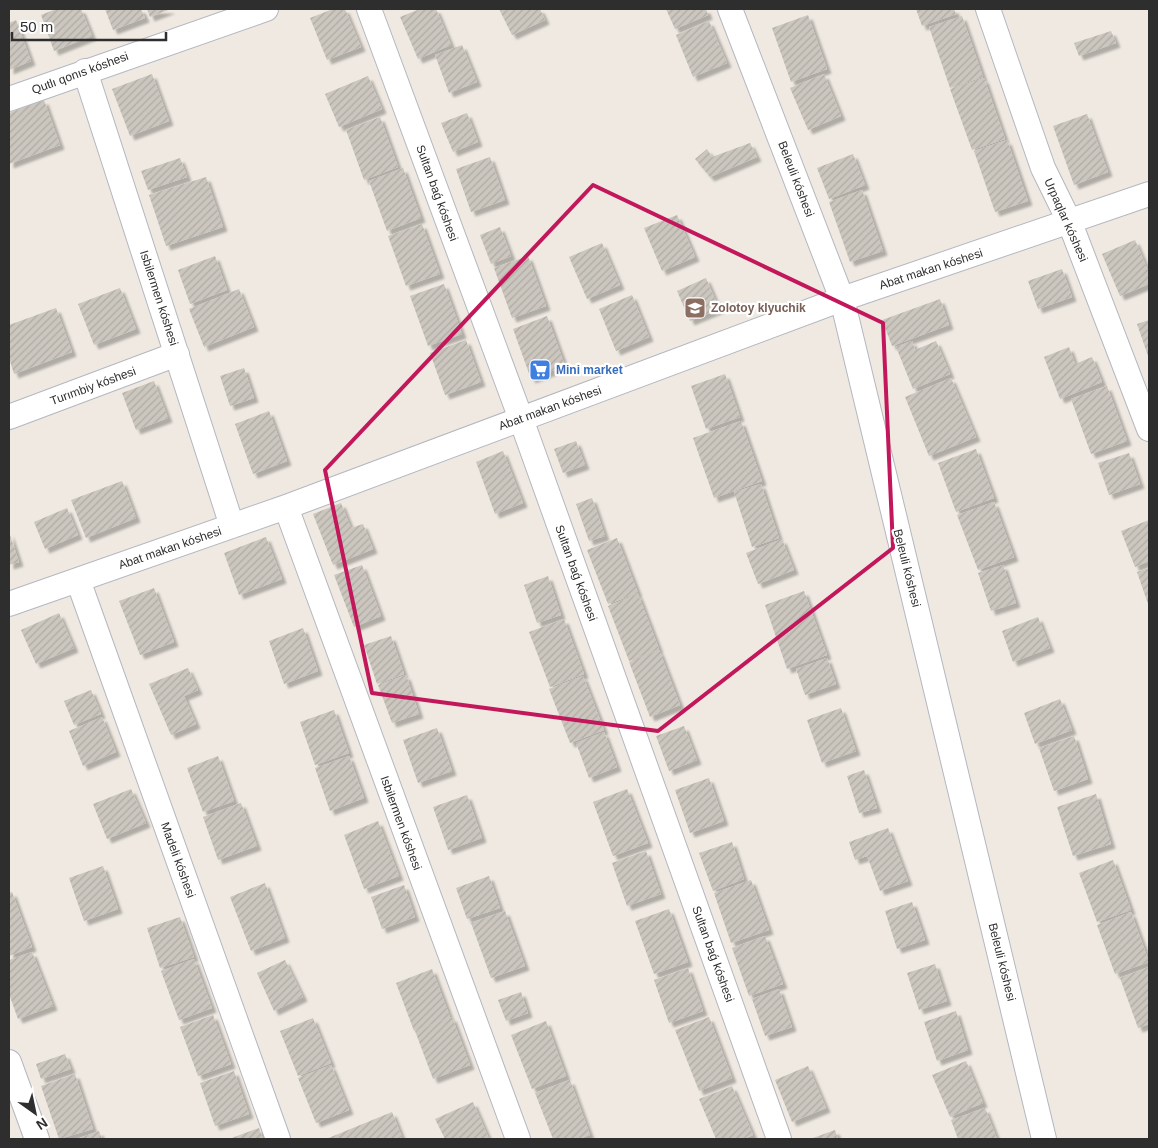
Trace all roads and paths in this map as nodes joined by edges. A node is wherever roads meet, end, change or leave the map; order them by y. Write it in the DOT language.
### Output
graph roads {
  1 [pos="266,9"];
  2 [pos="369,9"];
  3 [pos="730,9"];
  4 [pos="988,9"];
  5 [pos="85,71"];
  6 [pos="9,99"];
  7 [pos="1149,194"];
  8 [pos="1070,223"];
  9 [pos="842,299"];
  10 [pos="177,354"];
  11 [pos="9,417"];
  12 [pos="521,419"];
  13 [pos="1149,429"];
  14 [pos="286,507"];
  15 [pos="232,526"];
  16 [pos="78,580"];
  17 [pos="9,604"];
  18 [pos="9,1062"];
  19 [pos="37,1139"];
  20 [pos="278,1139"];
  21 [pos="518,1139"];
  22 [pos="779,1139"];
  23 [pos="1044,1139"];
  1 -- 5 [label="street, Qutlı qonıs kóshesi"];
  2 -- 12 [label="street, Sultan baǵ kóshesi"];
  3 -- 9 [label="street, Beleuli kóshesi"];
  4 -- 8 [label="street, Urpaqlar kóshesi"];
  5 -- 6 [label="street, Qutlı qonıs kóshesi"];
  5 -- 10 [label="street, Isbilermen kóshesi"];
  7 -- 8 [label="street, Abat makan kóshesi"];
  8 -- 9 [label="street, Abat makan kóshesi"];
  8 -- 13 [label="street, Urpaqlar kóshesi"];
  9 -- 12 [label="street, Abat makan kóshesi"];
  9 -- 23 [label="street, Beleuli kóshesi"];
  10 -- 11 [label="street, Turımbiy kóshesi"];
  10 -- 15 [label="street, Isbilermen kóshesi"];
  12 -- 14 [label="street, Abat makan kóshesi"];
  12 -- 22 [label="street, Sultan baǵ kóshesi"];
  14 -- 15 [label="street, Abat makan kóshesi"];
  14 -- 21 [label="street, Isbilermen kóshesi"];
  15 -- 16 [label="street, Abat makan kóshesi"];
  16 -- 17 [label="street, Abat makan kóshesi"];
  16 -- 20 [label="street, Madeli kóshesi"];
  18 -- 19 [label="street"];
}
